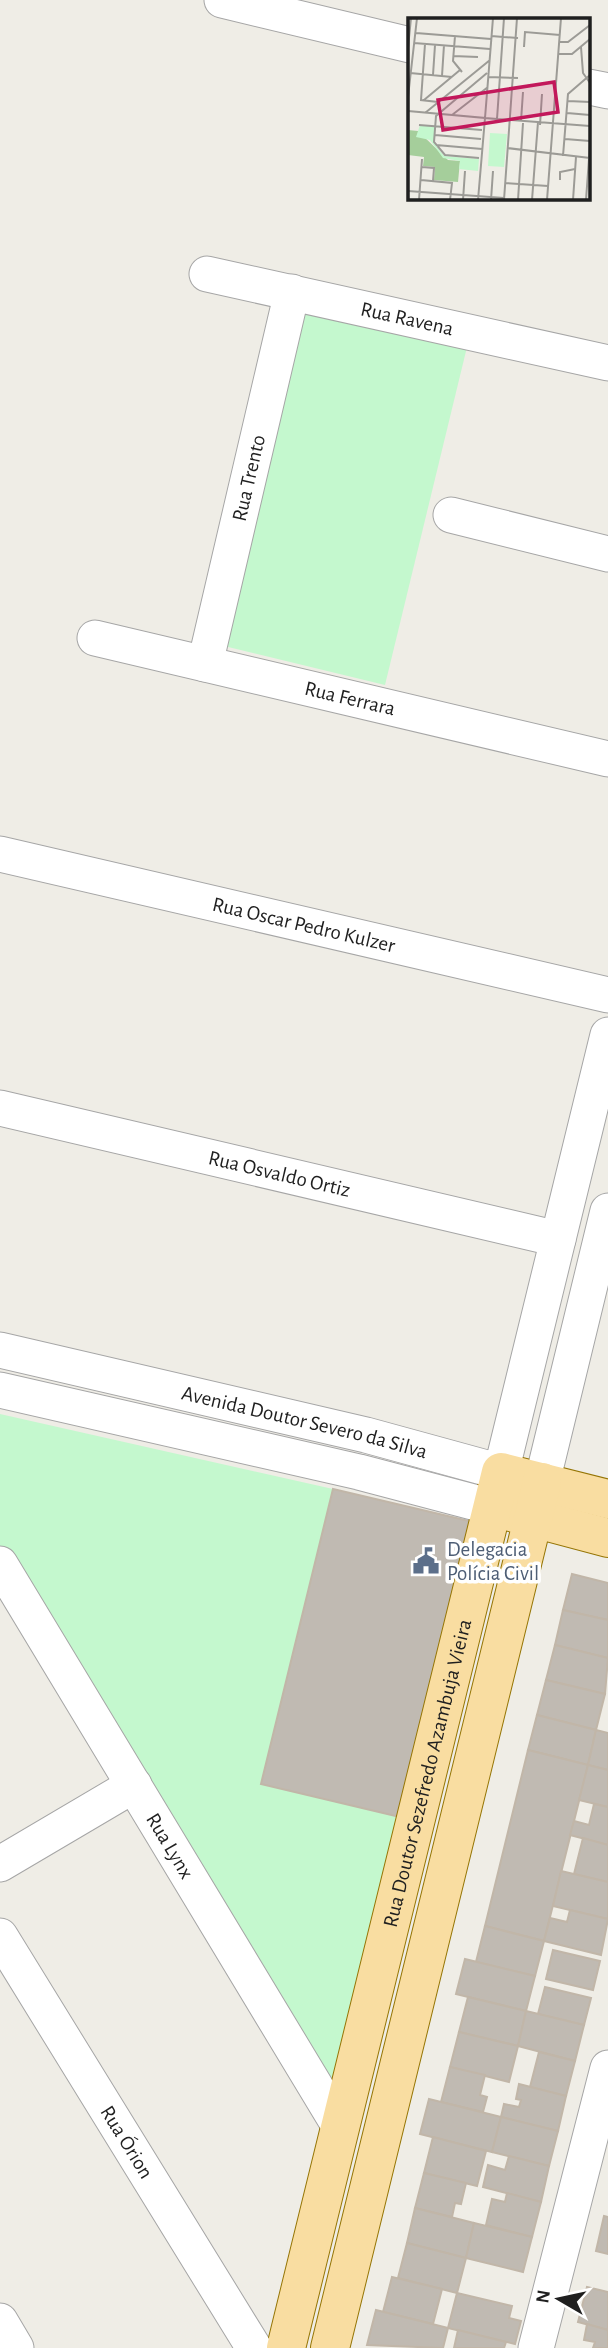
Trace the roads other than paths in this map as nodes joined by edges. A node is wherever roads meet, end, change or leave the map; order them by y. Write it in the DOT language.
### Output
graph roads {
  1 [pos="222,0"];
  2 [pos="408,45"];
  3 [pos="590,87"];
  4 [pos="608,91"];
  5 [pos="206,274"];
  6 [pos="292,292"];
  7 [pos="608,363"];
  8 [pos="451,515"];
  9 [pos="608,554"];
  10 [pos="95,638"];
  11 [pos="205,664"];
  12 [pos="608,759"];
  13 [pos="0,854"];
  14 [pos="608,995"];
  15 [pos="608,1035"];
  16 [pos="0,1108"];
  17 [pos="608,1211"];
  18 [pos="558,1239"];
  19 [pos="0,1350"];
  20 [pos="0,1390"];
  21 [pos="366,1435"];
  22 [pos="359,1472"];
  23 [pos="496,1490"];
  24 [pos="538,1499"];
  25 [pos="608,1499"];
  26 [pos="608,1538"];
  27 [pos="0,1564"];
  28 [pos="431,1758"];
  29 [pos="471,1770"];
  30 [pos="134,1785"];
  31 [pos="0,1864"];
  32 [pos="0,1936"];
  33 [pos="608,2068"];
  34 [pos="340,2127"];
  35 [pos="0,2321"];
  36 [pos="16,2348"];
  37 [pos="254,2348"];
  38 [pos="286,2348"];
  39 [pos="330,2348"];
  40 [pos="536,2348"];
  1 -- 2 [label="street"];
  3 -- 4 [label="street"];
  5 -- 6 [label="street, Rua Ravena"];
  6 -- 7 [label="street, Rua Ravena"];
  6 -- 11 [label="street, Rua Trento"];
  8 -- 9 [label="street"];
  10 -- 11 [label="street, Rua Ferrara"];
  11 -- 12 [label="street, Rua Ferrara"];
  13 -- 14 [label="street, Rua Oscar Pedro Kulzer"];
  15 -- 18 [label="street, Rua Doutor Sezefredo Azambuja Vieira"];
  16 -- 18 [label="street, Rua Osvaldo Ortiz"];
  17 -- 24 [label="street, Rua Doutor Sezefredo Azambuja Vieira"];
  18 -- 23 [label="street, Rua Doutor Sezefredo Azambuja Vieira"];
  19 -- 21 [label="street, Avenida Doutor Severo da Silva"];
  20 -- 22 [label="street, Avenida Doutor Severo da Silva"];
  21 -- 22 [label="street"];
  21 -- 23 [label="street, Avenida Doutor Severo da Silva"];
  22 -- 23 [label="street, Avenida Doutor Severo da Silva"];
  23 -- 24 [label="main road, Avenida Doutor Severo da Silva"];
  23 -- 28 [label="main road, Rua Doutor Sezefredo Azambuja Vieira"];
  24 -- 25 [label="main road, Avenida Doutor Severo da Silva"];
  24 -- 26 [label="main road, Avenida Doutor Severo da Silva"];
  24 -- 29 [label="main road, Rua Doutor Sezefredo Azambuja Vieira"];
  27 -- 30 [label="street, Rua Lynx"];
  28 -- 29 [label="main road"];
  28 -- 34 [label="main road, Rua Doutor Sezefredo Azambuja Vieira"];
  29 -- 39 [label="main road, Rua Doutor Sezefredo Azambuja Vieira"];
  30 -- 31 [label="street"];
  30 -- 34 [label="street, Rua Lynx"];
  32 -- 37 [label="street, Rua Órion"];
  33 -- 40 [label="street"];
  34 -- 38 [label="main road, Rua Doutor Sezefredo Azambuja Vieira"];
  35 -- 36 [label="street"];
}
